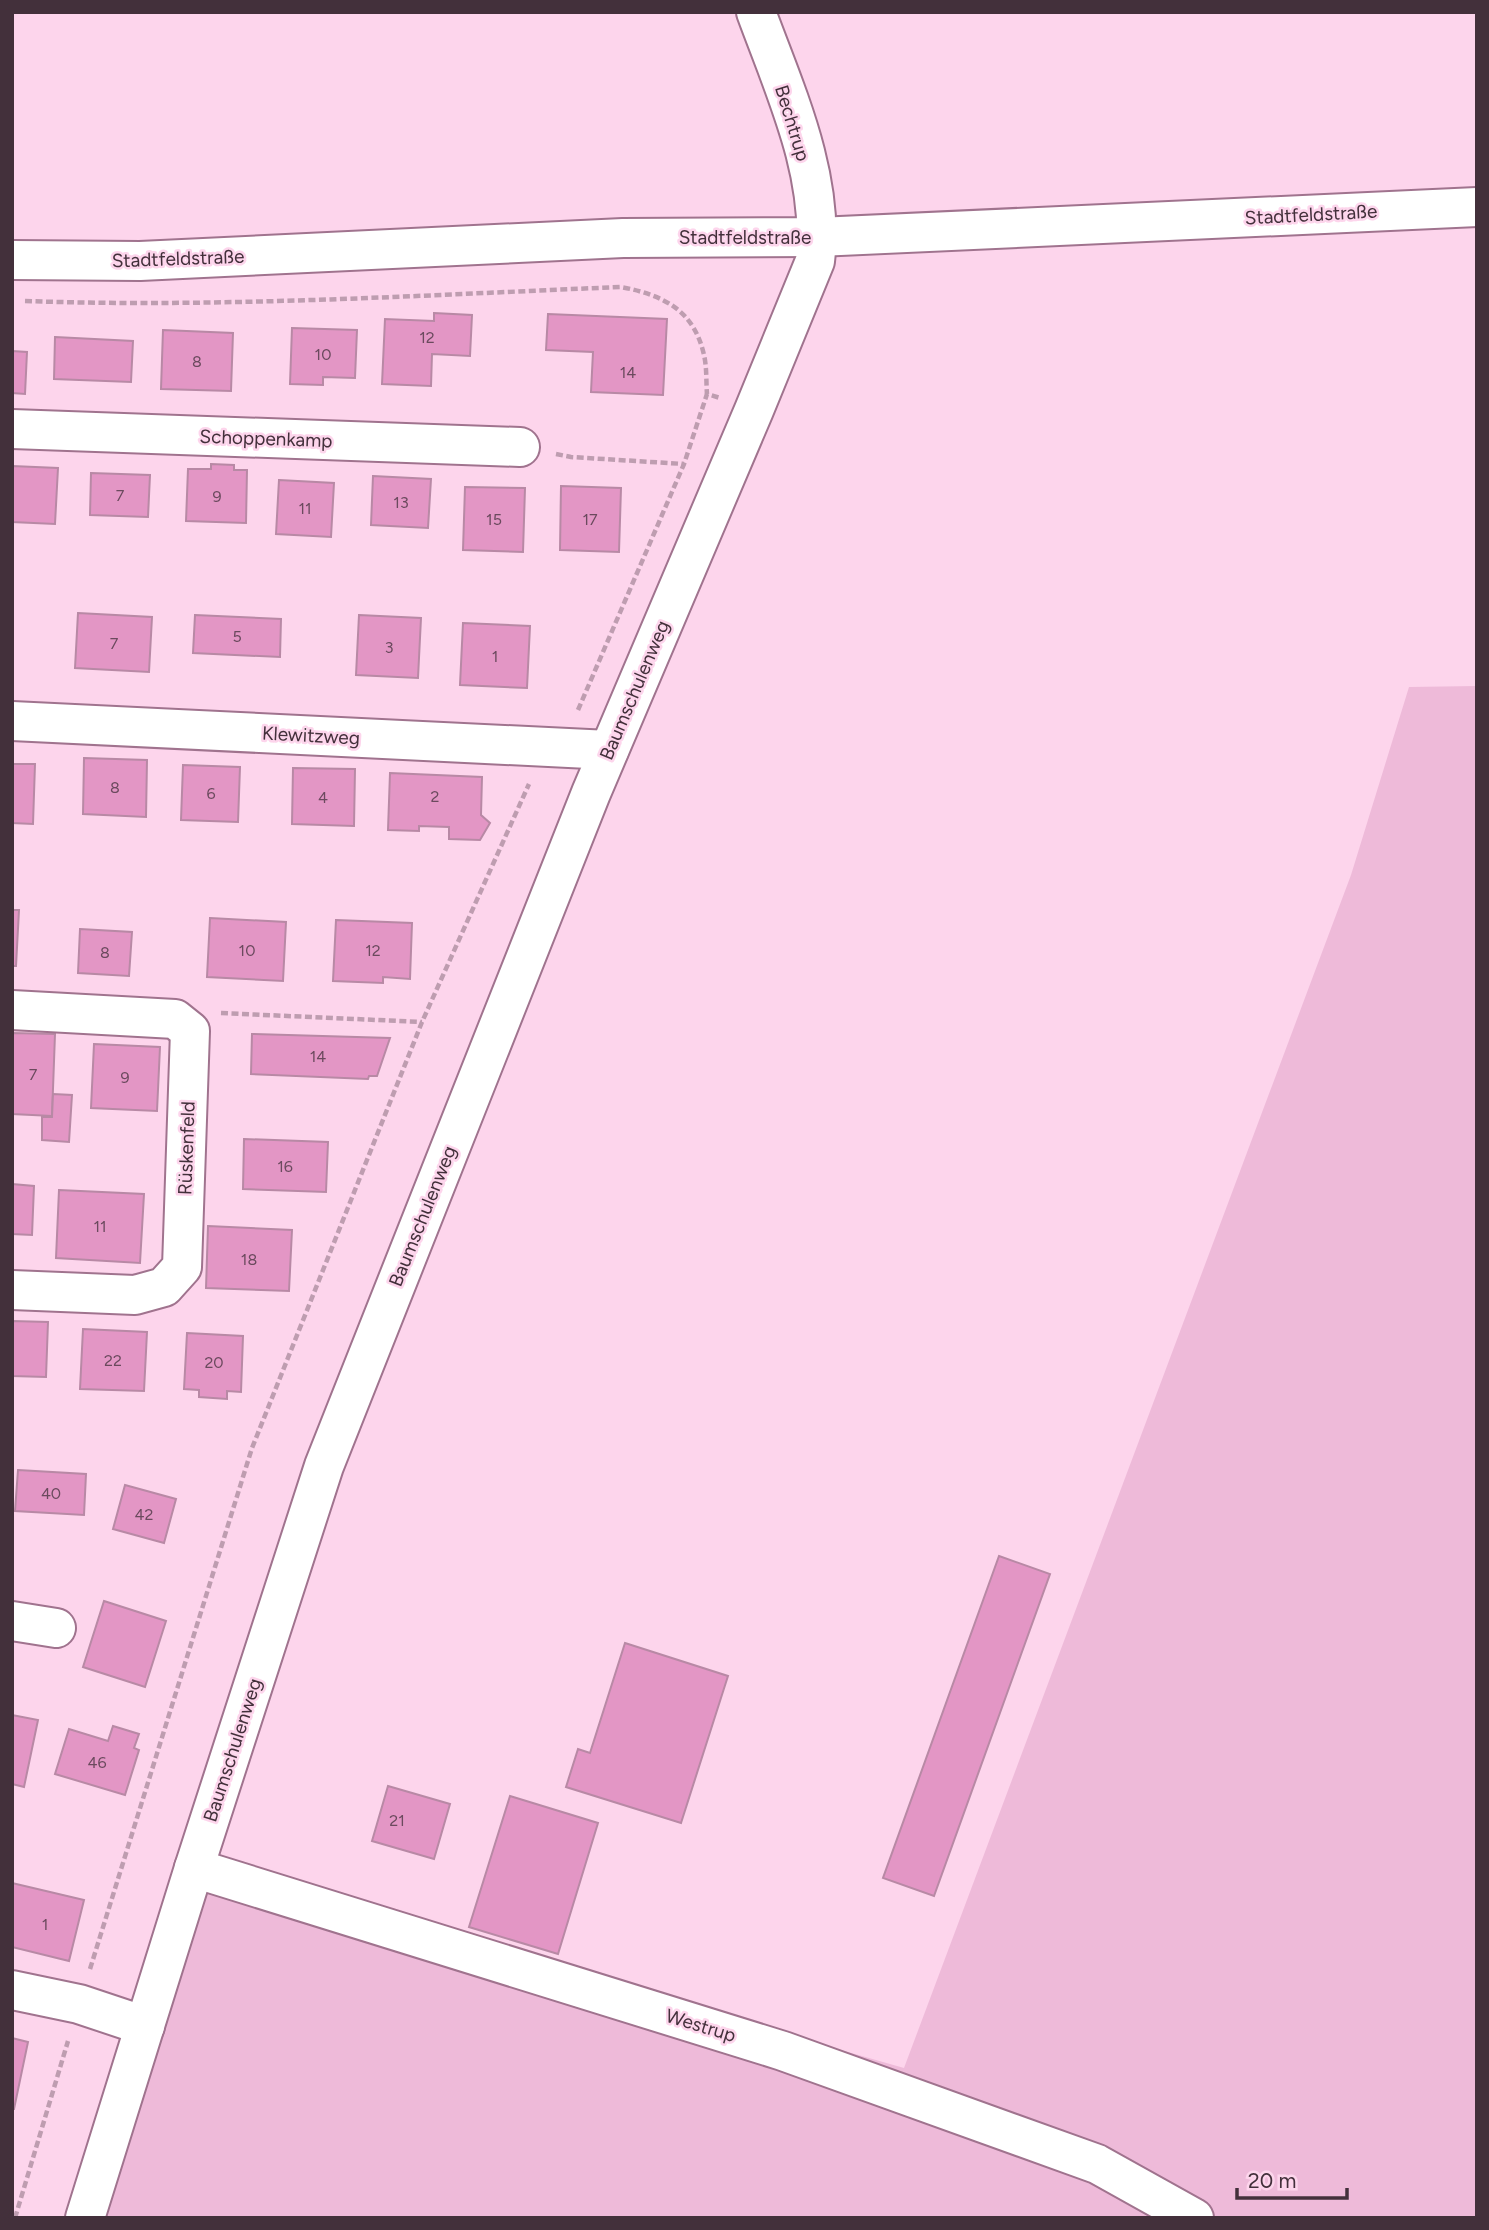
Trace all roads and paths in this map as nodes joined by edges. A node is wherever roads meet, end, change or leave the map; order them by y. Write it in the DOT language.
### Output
graph roads {
  1 [pos="756,12"];
  2 [pos="1477,206"];
  3 [pos="818,237"];
  4 [pos="12,260"];
  5 [pos="12,301"];
  6 [pos="707,394"];
  7 [pos="754,410"];
  8 [pos="12,429"];
  9 [pos="520,447"];
  10 [pos="684,464"];
  11 [pos="12,721"];
  12 [pos="546,746"];
  13 [pos="609,750"];
  14 [pos="12,1010"];
  15 [pos="422,1022"];
  16 [pos="190,1031"];
  17 [pos="12,1290"];
  18 [pos="12,1621"];
  19 [pos="56,1628"];
  20 [pos="194,1868"];
  21 [pos="12,1990"];
  22 [pos="79,2004"];
  23 [pos="145,2025"];
  24 [pos="15,2218"];
  25 [pos="85,2218"];
  26 [pos="1194,2218"];
  1 -- 3 [label="street, Bechtrup"];
  2 -- 3 [label="street, Stadtfeldstraße"];
  3 -- 4 [label="street, Stadtfeldstraße"];
  3 -- 7 [label="street, Baumschulenweg"];
  5 -- 6 [label="path"];
  6 -- 7 [label="path"];
  6 -- 10 [label="path"];
  7 -- 13 [label="street, Baumschulenweg"];
  8 -- 9 [label="street, Schoppenkamp"];
  9 -- 10 [label="path"];
  10 -- 12 [label="path"];
  11 -- 12 [label="street, Klewitzweg"];
  12 -- 13 [label="street, Klewitzweg"];
  12 -- 15 [label="path"];
  13 -- 20 [label="street, Baumschulenweg"];
  14 -- 16 [label="street"];
  15 -- 16 [label="path"];
  15 -- 22 [label="path"];
  16 -- 17 [label="street, Rüskenfeld"];
  18 -- 19 [label="street"];
  20 -- 23 [label="street, Baumschulenweg"];
  20 -- 26 [label="street, Westrup"];
  21 -- 22 [label="street"];
  22 -- 23 [label="street"];
  22 -- 24 [label="path"];
  23 -- 25 [label="street, Baumschulenweg"];
}
